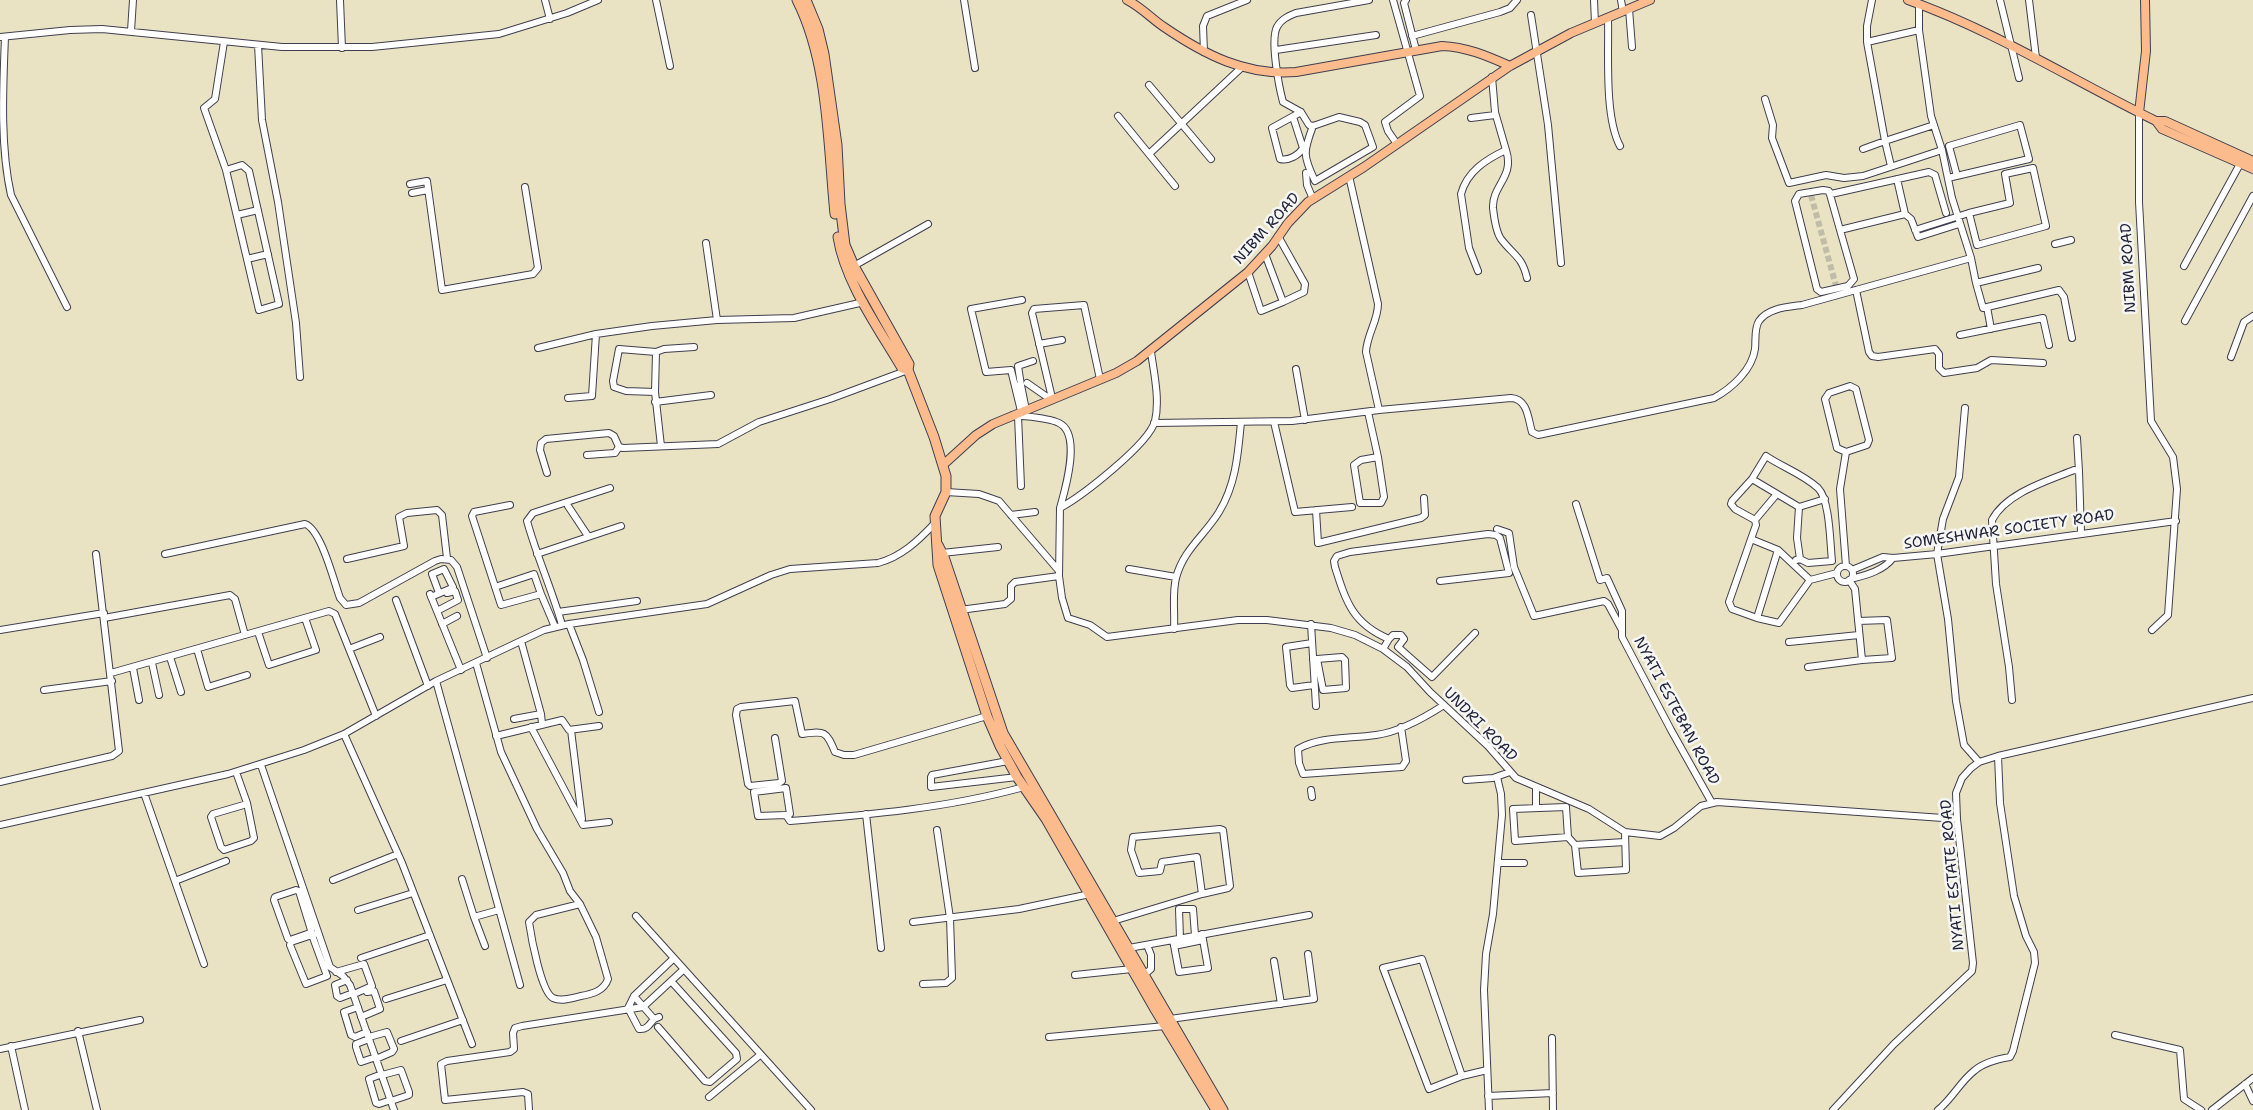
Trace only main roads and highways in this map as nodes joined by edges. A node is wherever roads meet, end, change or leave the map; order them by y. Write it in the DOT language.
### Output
graph roads {
  1 [pos="797,0"];
  2 [pos="806,0"];
  3 [pos="1127,0"];
  4 [pos="1908,0"];
  5 [pos="2145,0"];
  6 [pos="1637,4"];
  7 [pos="817,39"];
  8 [pos="1510,66"];
  9 [pos="2139,113"];
  10 [pos="2156,121"];
  11 [pos="2253,161"];
  12 [pos="2253,170"];
  13 [pos="851,267"];
  14 [pos="908,370"];
  15 [pos="943,465"];
  16 [pos="936,541"];
  17 [pos="957,610"];
  18 [pos="1168,1022"];
  19 [pos="1216,1110"];
  20 [pos="1223,1110"];
  1 -- 7 [label="highway"];
  2 -- 7 [label="highway"];
  3 -- 8 [label="main road"];
  4 -- 9 [label="main road"];
  5 -- 9 [label="main road, NIBM ROAD"];
  6 -- 8 [label="main road, NIBM ROAD"];
  7 -- 13 [label="highway"];
  8 -- 15 [label="main road, NIBM ROAD"];
  9 -- 10 [label="main road"];
  10 -- 11 [label="main road"];
  10 -- 12 [label="main road"];
  13 -- 14 [label="highway"];
  13 -- 14 [label="highway"];
  14 -- 15 [label="highway"];
  15 -- 16 [label="highway"];
  16 -- 17 [label="highway"];
  16 -- 17 [label="highway"];
  17 -- 18 [label="highway"];
  17 -- 18 [label="highway"];
  18 -- 19 [label="highway"];
  18 -- 20 [label="highway"];
}
